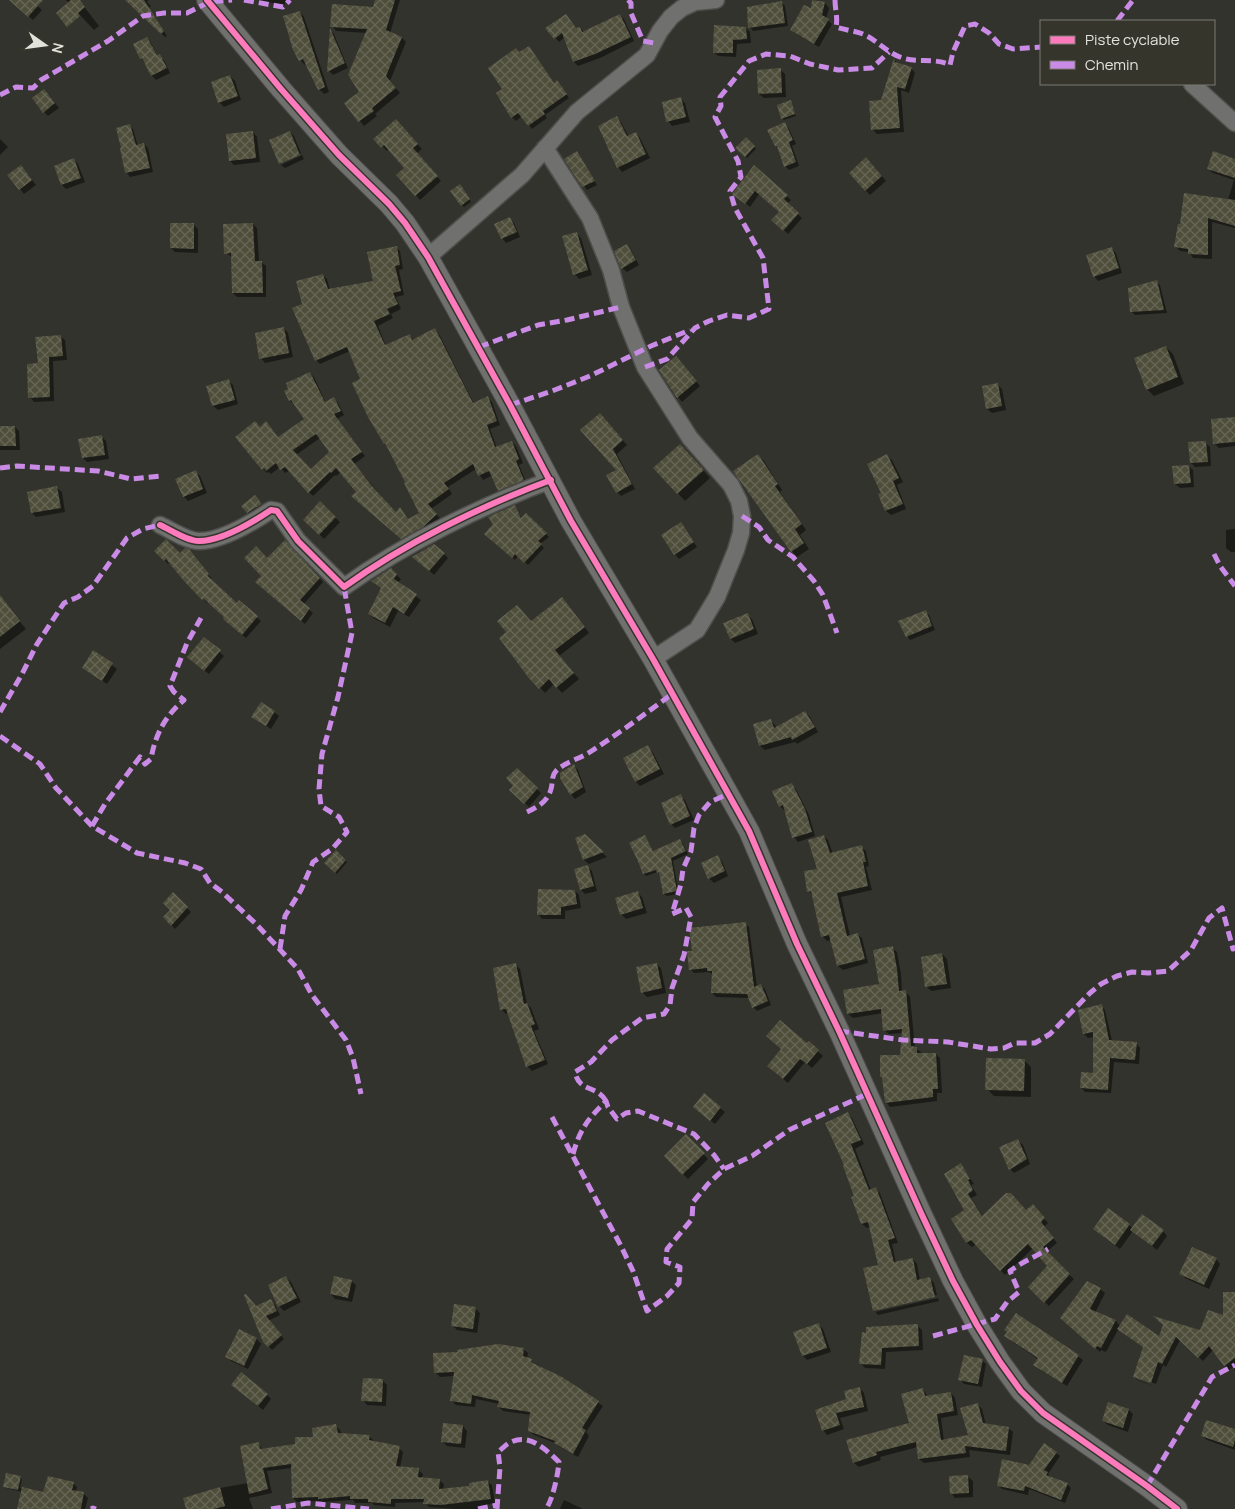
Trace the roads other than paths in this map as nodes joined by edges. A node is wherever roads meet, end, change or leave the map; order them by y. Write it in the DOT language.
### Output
graph roads {
  1 [pos="207,0"];
  2 [pos="716,0"];
  3 [pos="1193,85"];
  4 [pos="1235,123"];
  5 [pos="545,148"];
  6 [pos="428,257"];
  7 [pos="551,480"];
  8 [pos="160,525"];
  9 [pos="653,659"];
  10 [pos="1176,1509"];
  1 -- 6 [label="street"];
  2 -- 5 [label="street"];
  3 -- 4 [label="street"];
  5 -- 6 [label="street"];
  5 -- 9 [label="street"];
  6 -- 7 [label="street"];
  7 -- 8 [label="street"];
  7 -- 9 [label="street"];
  9 -- 10 [label="street"];
}
